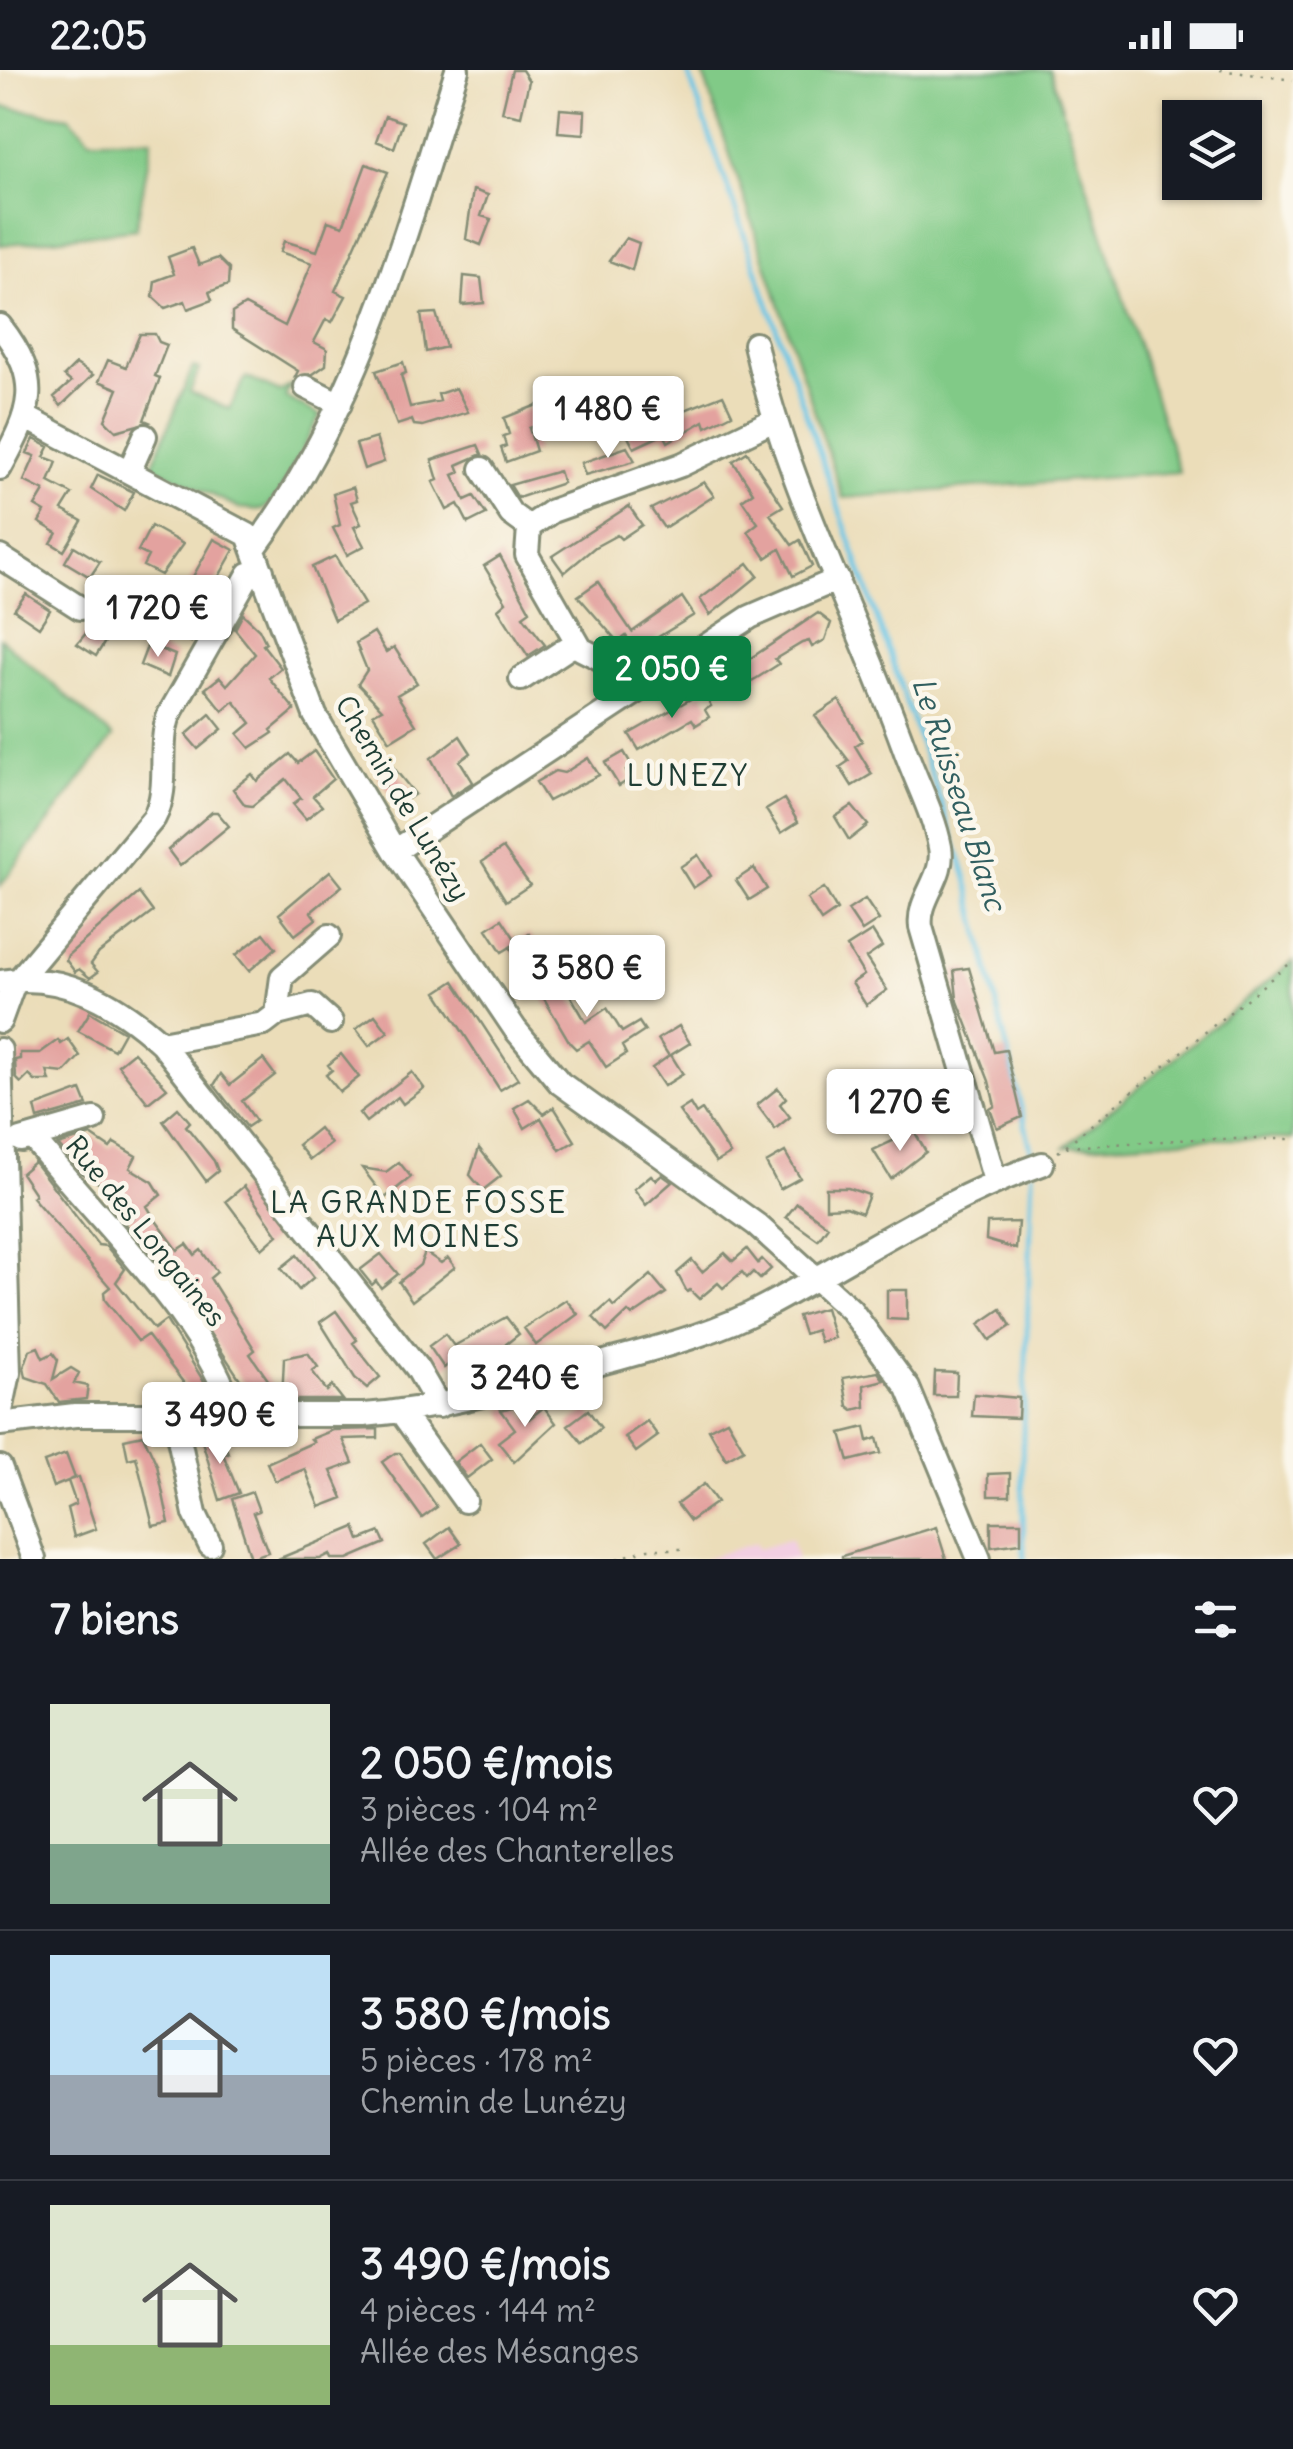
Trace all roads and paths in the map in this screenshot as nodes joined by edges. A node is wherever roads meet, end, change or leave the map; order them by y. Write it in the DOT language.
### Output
graph roads {
  1 [pos="457,70"];
  2 [pos="1220,70"];
  3 [pos="1293,80"];
  4 [pos="0,326"];
  5 [pos="754,344"];
  6 [pos="306,387"];
  7 [pos="340,404"];
  8 [pos="28,408"];
  9 [pos="772,421"];
  10 [pos="145,436"];
  11 [pos="0,468"];
  12 [pos="482,469"];
  13 [pos="130,470"];
  14 [pos="528,527"];
  15 [pos="256,546"];
  16 [pos="0,557"];
  17 [pos="262,570"];
  18 [pos="838,579"];
  19 [pos="80,608"];
  20 [pos="577,642"];
  21 [pos="521,679"];
  22 [pos="632,694"];
  23 [pos="395,851"];
  24 [pos="329,936"];
  25 [pos="1293,960"];
  26 [pos="10,980"];
  27 [pos="277,1014"];
  28 [pos="0,1021"];
  29 [pos="331,1022"];
  30 [pos="160,1043"];
  31 [pos="0,1050"];
  32 [pos="94,1119"];
  33 [pos="2,1140"];
  34 [pos="34,1140"];
  35 [pos="1293,1140"];
  36 [pos="1064,1148"];
  37 [pos="1031,1168"];
  38 [pos="995,1181"];
  39 [pos="815,1275"];
  40 [pos="439,1406"];
  41 [pos="400,1412"];
  42 [pos="174,1414"];
  43 [pos="232,1415"];
  44 [pos="0,1420"];
  45 [pos="0,1466"];
  46 [pos="465,1500"];
  47 [pos="210,1545"];
  48 [pos="686,1549"];
  49 [pos="34,1559"];
  50 [pos="617,1559"];
  51 [pos="979,1559"];
  1 -- 7 [label="street"];
  2 -- 3 [label="path"];
  4 -- 8 [label="street"];
  5 -- 9 [label="street"];
  6 -- 7 [label="street"];
  7 -- 15 [label="street"];
  8 -- 11 [label="street"];
  8 -- 13 [label="street"];
  9 -- 14 [label="street"];
  9 -- 18 [label="street"];
  10 -- 13 [label="street"];
  12 -- 14 [label="street"];
  13 -- 15 [label="street"];
  14 -- 20 [label="street"];
  15 -- 17 [label="street, Chemin de Lunézy"];
  16 -- 19 [label="street"];
  17 -- 23 [label="street, Chemin de Lunézy"];
  17 -- 26 [label="street"];
  18 -- 22 [label="street"];
  18 -- 38 [label="street"];
  20 -- 21 [label="street"];
  20 -- 22 [label="street"];
  22 -- 23 [label="street"];
  23 -- 39 [label="street, Chemin de Lunézy"];
  24 -- 27 [label="street"];
  25 -- 36 [label="path"];
  26 -- 28 [label="street"];
  26 -- 30 [label="street"];
  27 -- 29 [label="street"];
  27 -- 30 [label="street"];
  30 -- 40 [label="street"];
  31 -- 33 [label="street"];
  32 -- 34 [label="street, Rue des Longaines"];
  33 -- 34 [label="street, Rue des Longaines"];
  33 -- 44 [label="street"];
  34 -- 43 [label="street, Rue des Longaines"];
  35 -- 36 [label="path"];
  36 -- 37 [label="path"];
  37 -- 38 [label="street"];
  38 -- 39 [label="street"];
  39 -- 40 [label="street"];
  39 -- 51 [label="street, Chemin de Lunézy"];
  40 -- 41 [label="street"];
  41 -- 43 [label="street"];
  41 -- 46 [label="street"];
  42 -- 43 [label="street"];
  42 -- 44 [label="street"];
  42 -- 47 [label="street"];
  45 -- 49 [label="street"];
  48 -- 50 [label="path"];
}
